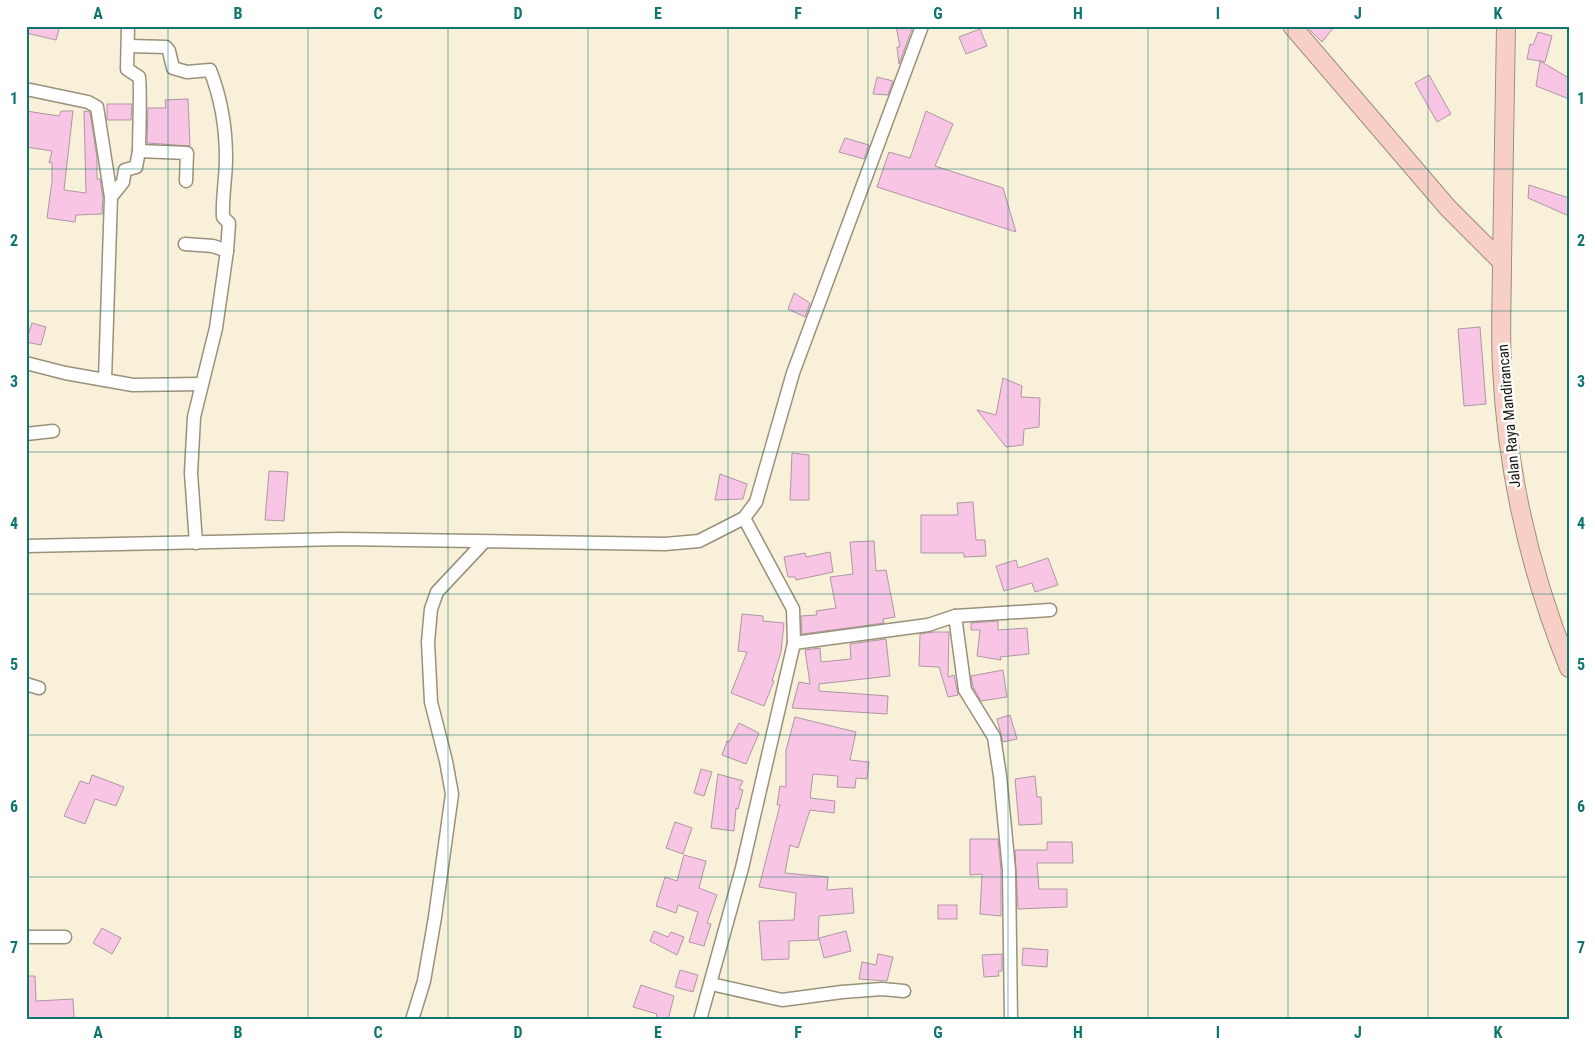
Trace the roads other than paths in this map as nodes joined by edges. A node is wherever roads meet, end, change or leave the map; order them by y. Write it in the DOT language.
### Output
graph roads {
  1 [pos="128,26"];
  2 [pos="922,26"];
  3 [pos="1292,26"];
  4 [pos="1506,26"];
  5 [pos="129,46"];
  6 [pos="26,89"];
  7 [pos="139,151"];
  8 [pos="186,181"];
  9 [pos="111,197"];
  10 [pos="185,244"];
  11 [pos="226,251"];
  12 [pos="1502,262"];
  13 [pos="26,363"];
  14 [pos="105,380"];
  15 [pos="201,384"];
  16 [pos="53,431"];
  17 [pos="26,434"];
  18 [pos="744,518"];
  19 [pos="484,542"];
  20 [pos="196,543"];
  21 [pos="26,546"];
  22 [pos="1050,610"];
  23 [pos="955,616"];
  24 [pos="794,643"];
  25 [pos="1569,668"];
  26 [pos="26,937"];
  27 [pos="66,937"];
  28 [pos="711,984"];
  29 [pos="904,991"];
  30 [pos="412,1020"];
  31 [pos="700,1020"];
  32 [pos="1011,1020"];
  1 -- 5 [label="street"];
  2 -- 18 [label="street"];
  3 -- 12 [label="street"];
  4 -- 12 [label="street, Jalan Raya Mandirancan"];
  5 -- 7 [label="street"];
  5 -- 11 [label="street"];
  6 -- 9 [label="street"];
  7 -- 8 [label="street"];
  7 -- 9 [label="street"];
  9 -- 14 [label="street"];
  10 -- 11 [label="street"];
  11 -- 15 [label="street"];
  12 -- 25 [label="street, Jalan Raya Mandirancan"];
  13 -- 14 [label="street"];
  14 -- 15 [label="street"];
  15 -- 20 [label="street"];
  16 -- 17 [label="street"];
  18 -- 19 [label="street"];
  18 -- 24 [label="street"];
  19 -- 20 [label="street"];
  19 -- 30 [label="street"];
  20 -- 21 [label="street"];
  22 -- 23 [label="street"];
  23 -- 24 [label="street"];
  23 -- 32 [label="street"];
  24 -- 28 [label="street"];
  26 -- 27 [label="street"];
  28 -- 29 [label="street"];
  28 -- 31 [label="street"];
}
